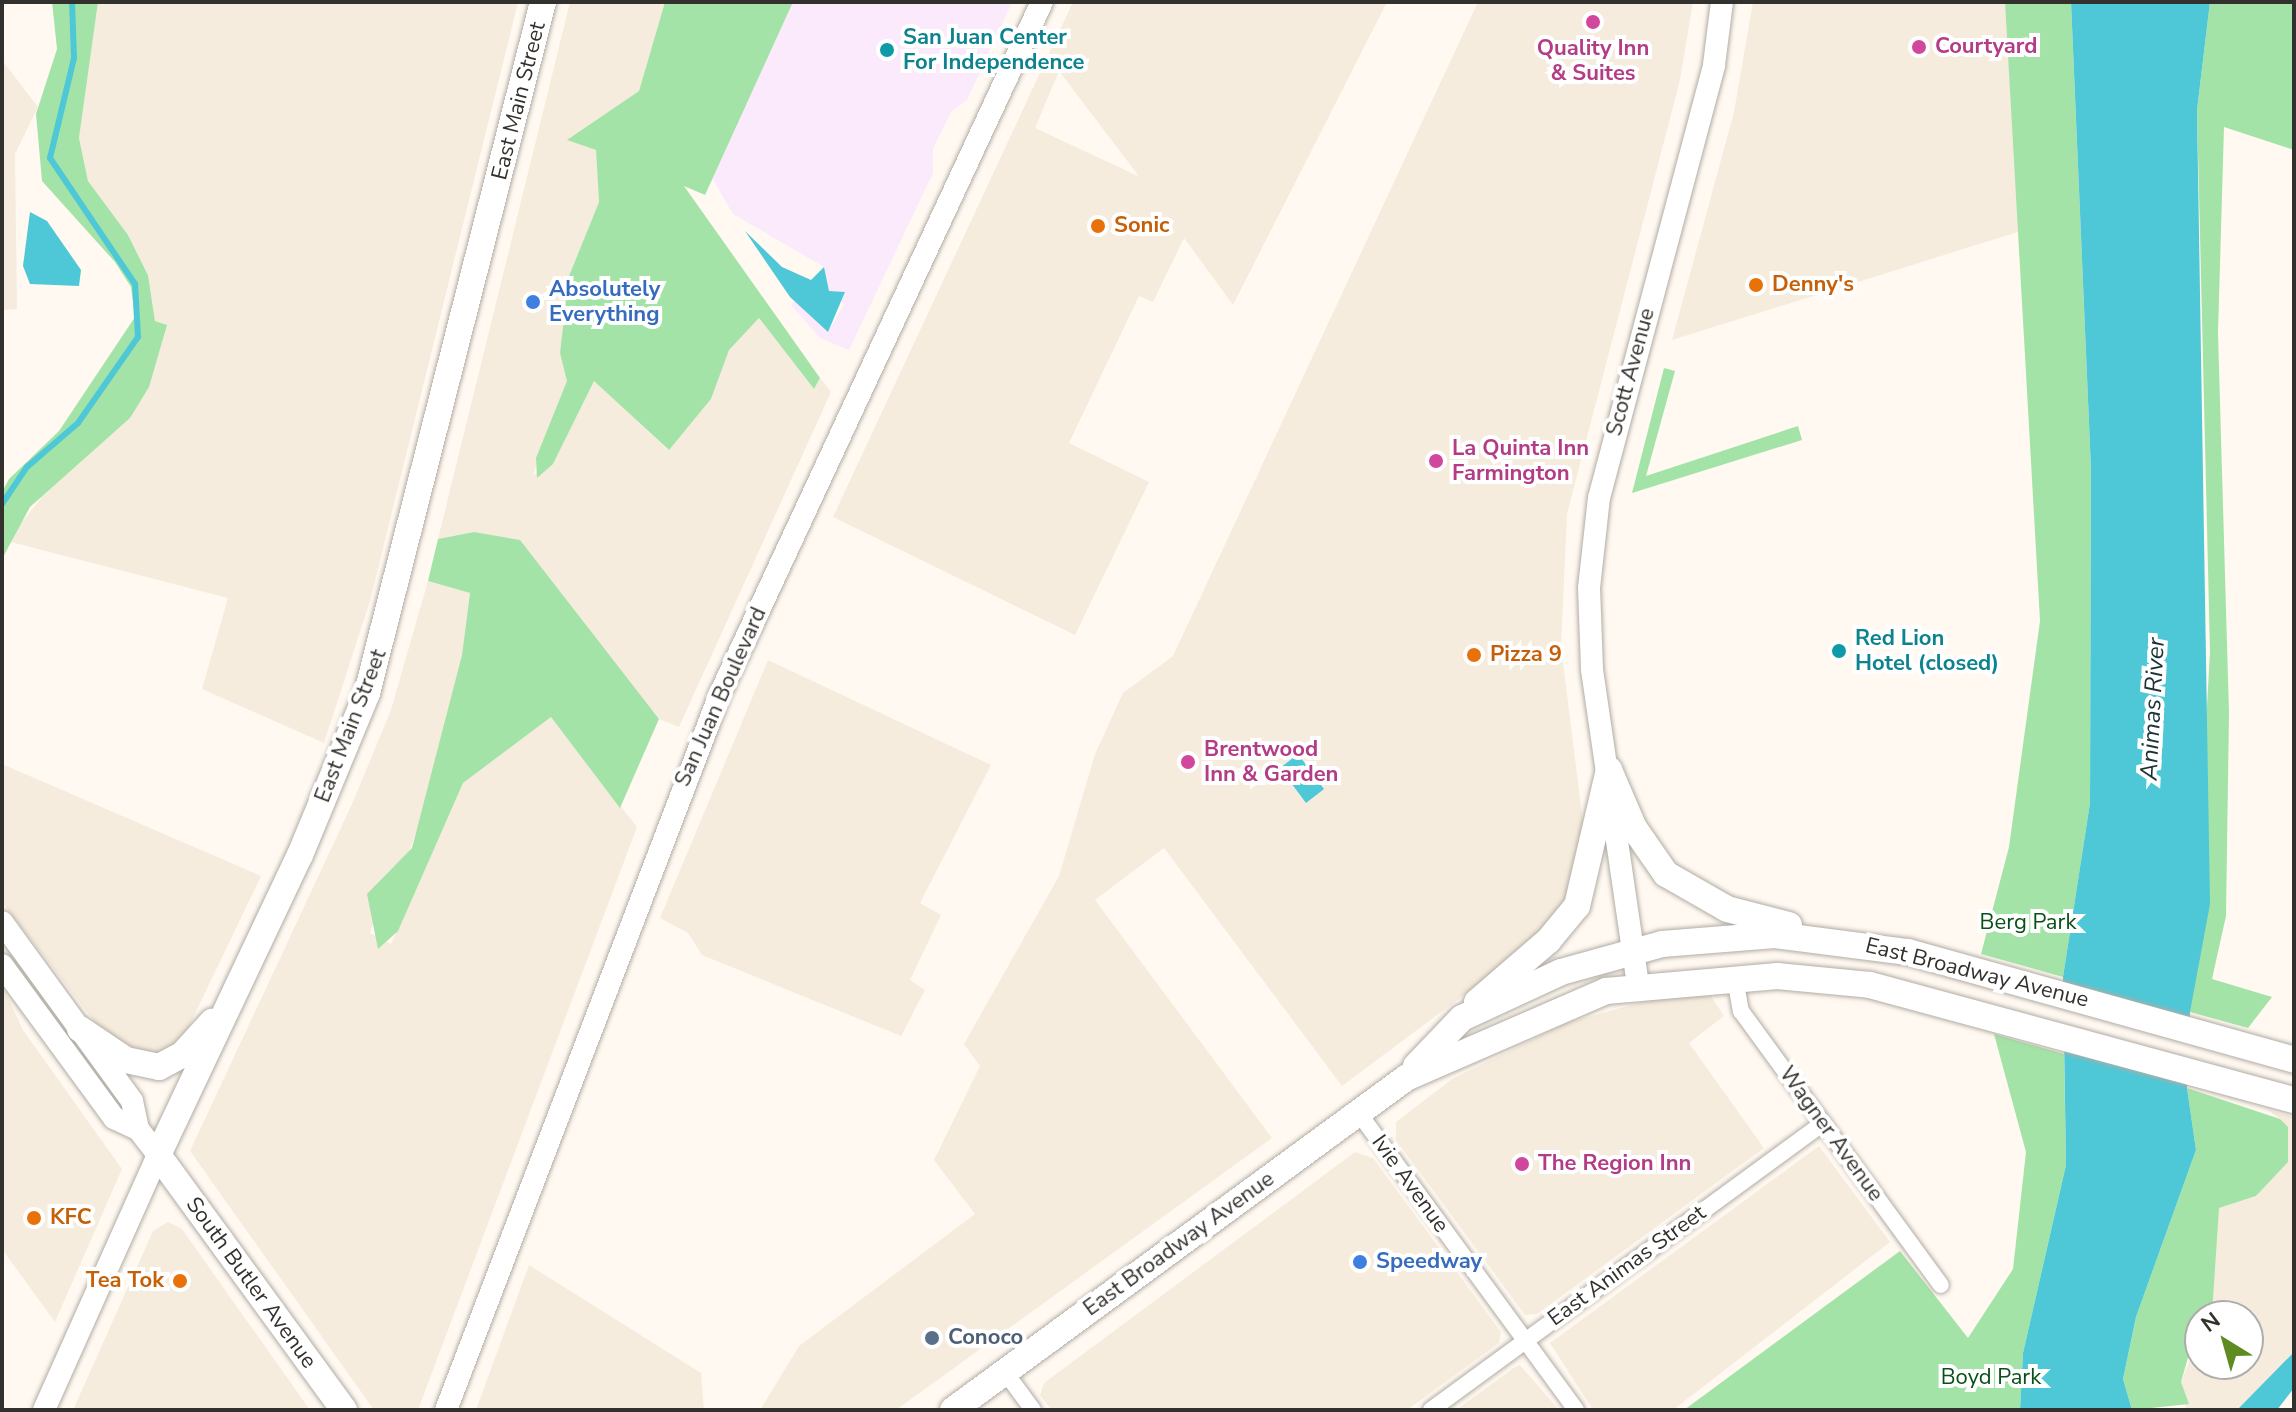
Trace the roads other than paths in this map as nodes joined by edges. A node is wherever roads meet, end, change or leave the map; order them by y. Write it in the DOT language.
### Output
graph roads {
  1 [pos="543,2"];
  2 [pos="1042,2"];
  3 [pos="1722,2"];
  4 [pos="1609,770"];
  5 [pos="2,922"];
  6 [pos="1875,944"];
  7 [pos="1633,949"];
  8 [pos="2,965"];
  9 [pos="1735,978"];
  10 [pos="1638,985"];
  11 [pos="231,1002"];
  12 [pos="1462,1018"];
  13 [pos="80,1029"];
  14 [pos="2294,1060"];
  15 [pos="1406,1078"];
  16 [pos="2294,1100"];
  17 [pos="1358,1112"];
  18 [pos="1823,1123"];
  19 [pos="138,1129"];
  20 [pos="158,1155"];
  21 [pos="1941,1285"];
  22 [pos="1525,1341"];
  23 [pos="1005,1372"];
  24 [pos="44,1410"];
  25 [pos="344,1410"];
  26 [pos="446,1410"];
  27 [pos="953,1410"];
  28 [pos="1033,1410"];
  29 [pos="1431,1410"];
  30 [pos="1576,1410"];
  1 -- 11 [label="main road, East Main Street"];
  2 -- 26 [label="main road, San Juan Boulevard"];
  3 -- 4 [label="main road, Scott Avenue"];
  4 -- 6 [label="main road"];
  4 -- 7 [label="main road, Scott Avenue"];
  4 -- 12 [label="main road"];
  5 -- 13 [label="main road"];
  6 -- 7 [label="main road, East Broadway Avenue"];
  6 -- 14 [label="main road, East Broadway Avenue"];
  7 -- 10 [label="main road, Scott Avenue"];
  7 -- 12 [label="main road, East Broadway Avenue"];
  8 -- 19 [label="main road"];
  9 -- 10 [label="main road, East Broadway Avenue"];
  9 -- 16 [label="main road, East Broadway Avenue"];
  9 -- 18 [label="street, Wagner Avenue"];
  10 -- 15 [label="main road, East Broadway Avenue"];
  11 -- 13 [label="main road"];
  11 -- 20 [label="main road, East Main Street"];
  12 -- 15 [label="main road, East Broadway Avenue"];
  13 -- 19 [label="main road"];
  15 -- 17 [label="main road, East Broadway Avenue"];
  17 -- 22 [label="street, Ivie Avenue"];
  17 -- 23 [label="main road, East Broadway Avenue"];
  18 -- 21 [label="street, Wagner Avenue"];
  18 -- 22 [label="street, East Animas Street"];
  19 -- 20 [label="main road"];
  20 -- 24 [label="main road, East Main Street"];
  20 -- 25 [label="main road, South Butler Avenue"];
  22 -- 29 [label="street, East Animas Street"];
  22 -- 30 [label="street, Ivie Avenue"];
  23 -- 27 [label="main road, East Broadway Avenue"];
  23 -- 28 [label="street"];
}
